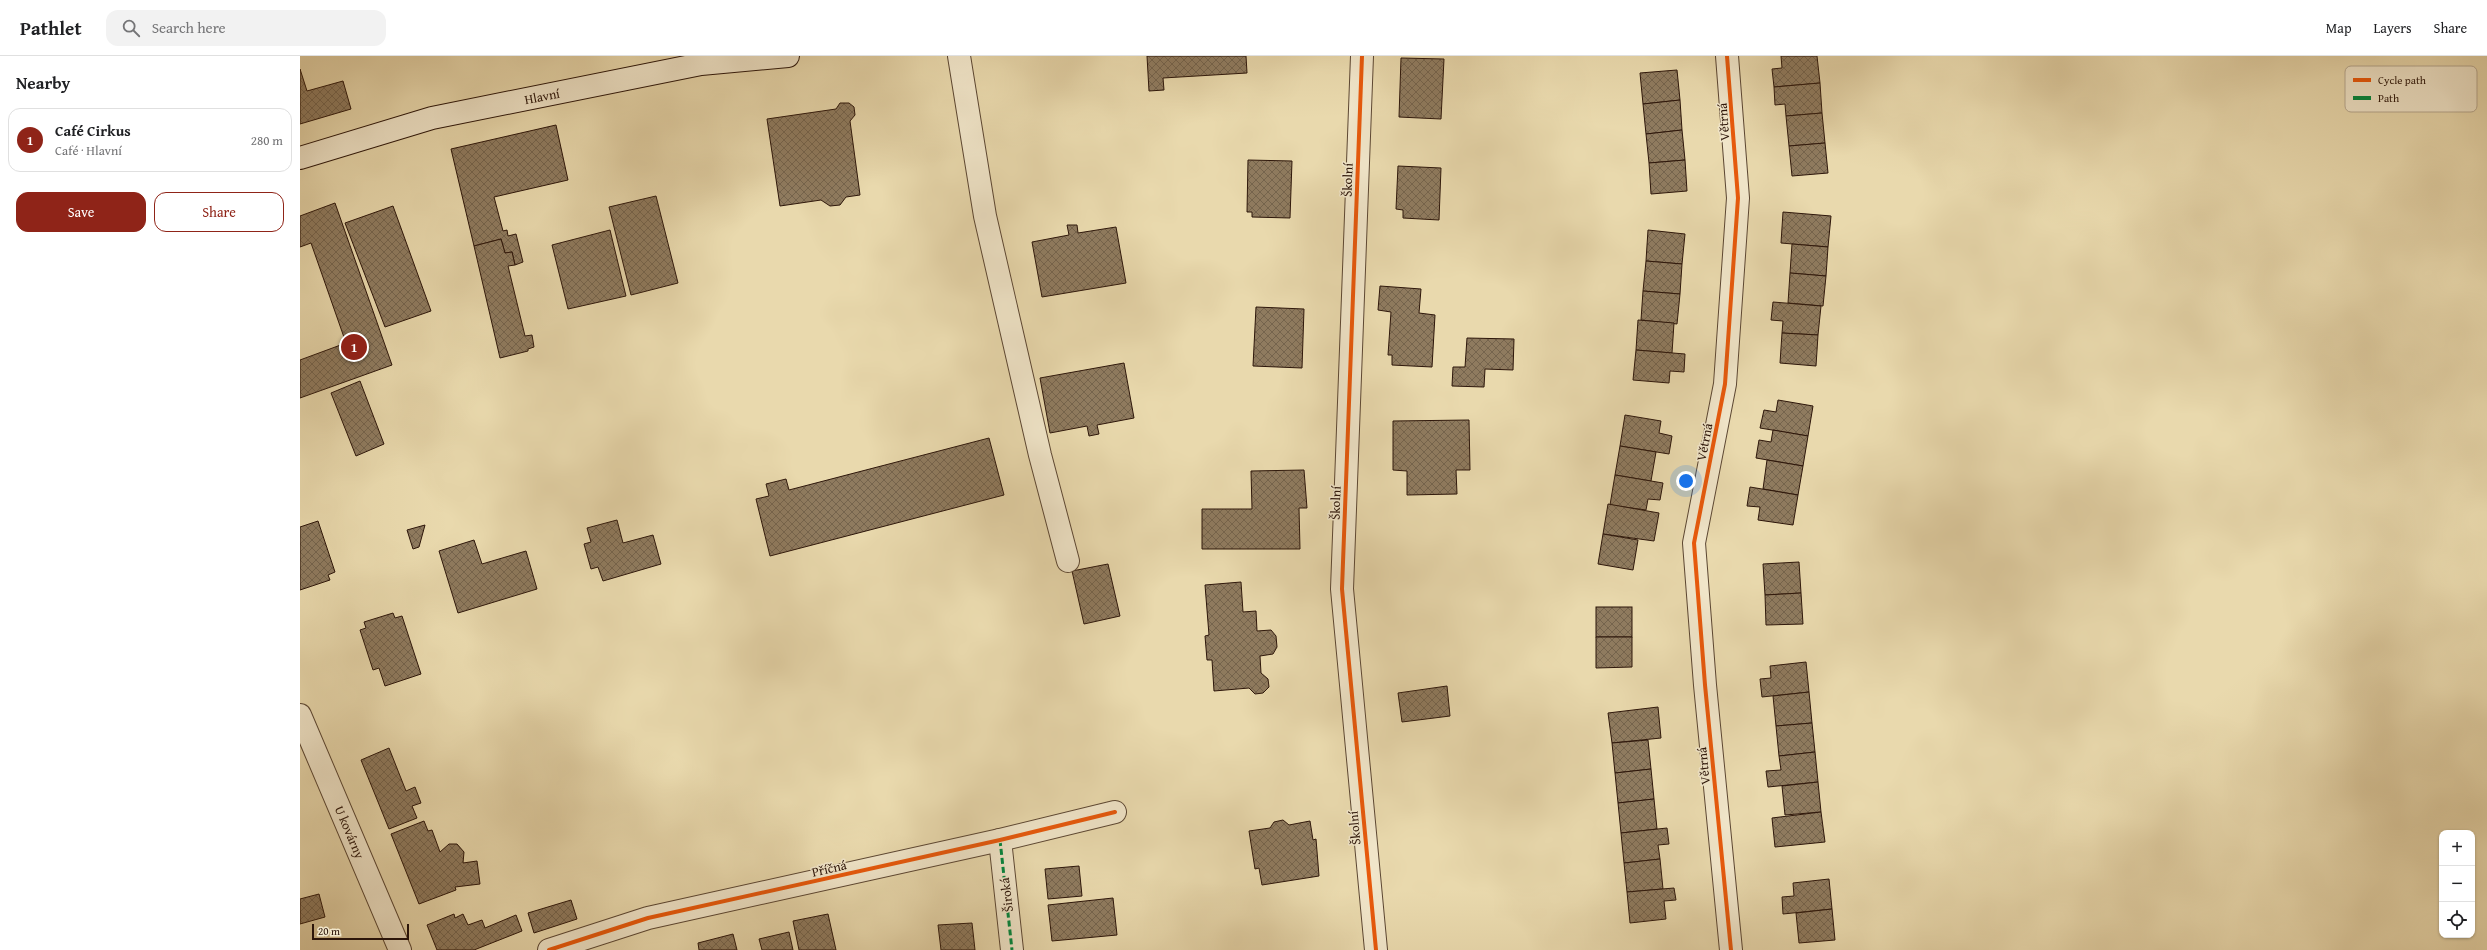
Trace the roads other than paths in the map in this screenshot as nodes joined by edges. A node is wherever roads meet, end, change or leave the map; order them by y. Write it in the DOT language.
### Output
graph roads {
  1 [pos="788,56"];
  2 [pos="959,56"];
  3 [pos="1362,56"];
  4 [pos="1727,56"];
  5 [pos="300,158"];
  6 [pos="1068,561"];
  7 [pos="300,714"];
  8 [pos="1115,812"];
  9 [pos="1000,840"];
  10 [pos="400,950"];
  11 [pos="549,950"];
  12 [pos="1012,950"];
  13 [pos="1376,950"];
  14 [pos="1731,950"];
  1 -- 5 [label="street, Hlavní"];
  2 -- 6 [label="street"];
  3 -- 13 [label="street, Školní"];
  4 -- 14 [label="street, Větrná"];
  7 -- 10 [label="street, U kovárny"];
  8 -- 9 [label="street, Příčná"];
  9 -- 11 [label="street, Příčná"];
  9 -- 12 [label="street, Široká"];
}
